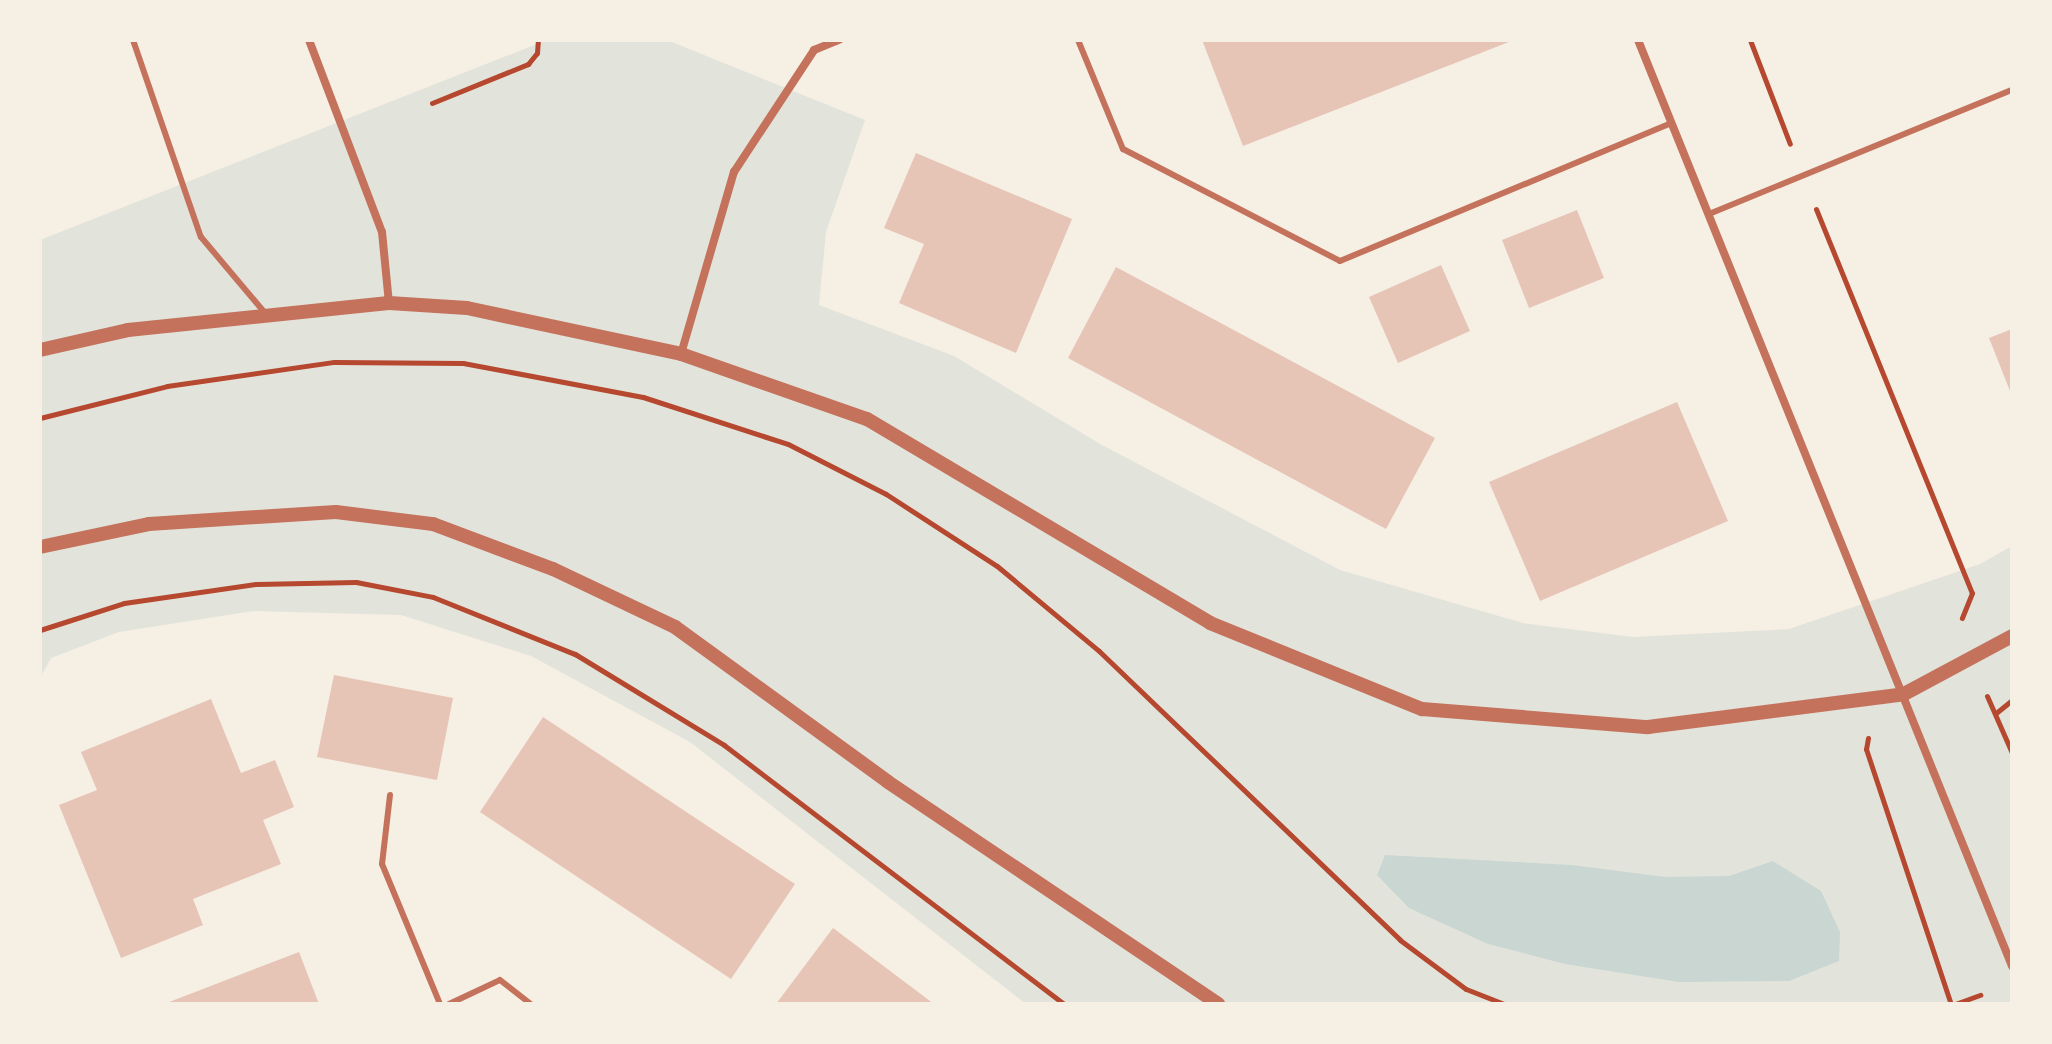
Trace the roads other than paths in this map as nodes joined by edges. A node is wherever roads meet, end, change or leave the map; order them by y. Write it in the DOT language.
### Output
graph roads {
  1 [pos="133,40"];
  2 [pos="309,40"];
  3 [pos="839,40"];
  4 [pos="1078,40"];
  5 [pos="1638,40"];
  6 [pos="2012,90"];
  7 [pos="1671,123"];
  8 [pos="1709,214"];
  9 [pos="389,303"];
  10 [pos="265,313"];
  11 [pos="40,350"];
  12 [pos="681,354"];
  13 [pos="40,547"];
  14 [pos="2012,636"];
  15 [pos="1904,694"];
  16 [pos="390,795"];
  17 [pos="2012,966"];
  18 [pos="440,1004"];
  19 [pos="449,1004"];
  20 [pos="531,1004"];
  21 [pos="1218,1004"];
  1 -- 10 [label="lane"];
  2 -- 9 [label="street"];
  3 -- 12 [label="street"];
  4 -- 7 [label="lane"];
  5 -- 7 [label="street"];
  6 -- 8 [label="lane"];
  7 -- 8 [label="street"];
  8 -- 15 [label="street"];
  9 -- 10 [label="street"];
  9 -- 12 [label="street"];
  10 -- 11 [label="street"];
  12 -- 15 [label="street"];
  13 -- 21 [label="street"];
  14 -- 15 [label="street"];
  15 -- 17 [label="street"];
  16 -- 18 [label="lane"];
  19 -- 20 [label="lane"];
}
